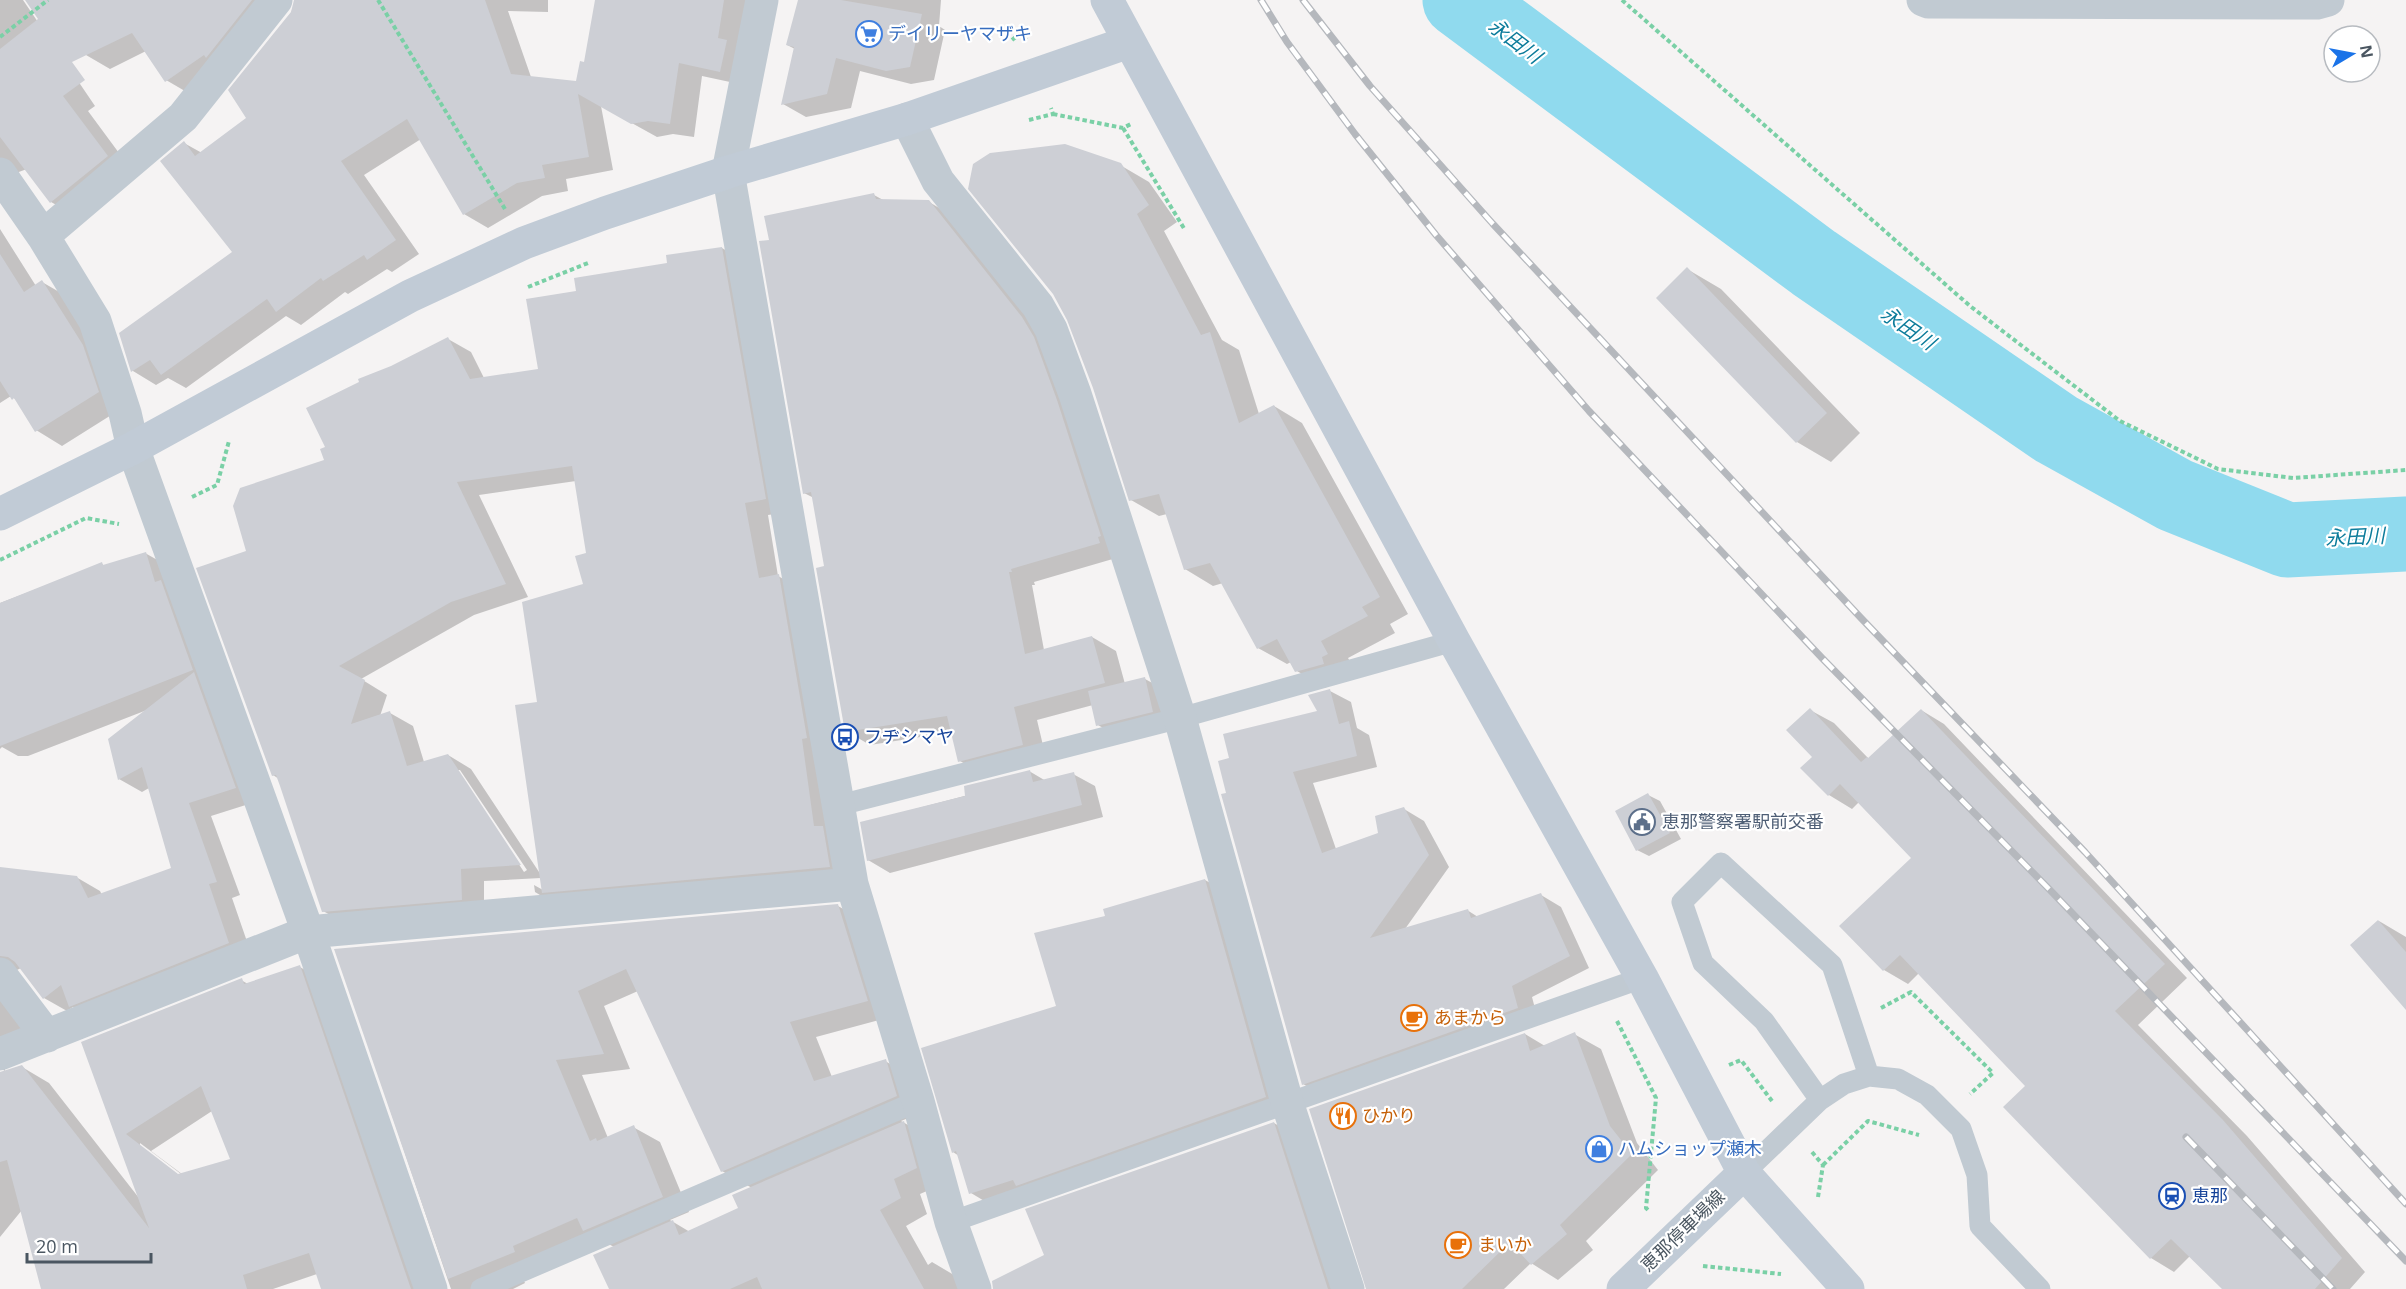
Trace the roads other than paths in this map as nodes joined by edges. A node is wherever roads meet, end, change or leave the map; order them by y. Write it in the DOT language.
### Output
graph roads {
  1 [pos="276,0"];
  2 [pos="762,0"];
  3 [pos="1107,0"];
  4 [pos="1923,0"];
  5 [pos="2328,0"];
  6 [pos="1129,42"];
  7 [pos="907,119"];
  8 [pos="728,172"];
  9 [pos="3,184"];
  10 [pos="43,236"];
  11 [pos="133,448"];
  12 [pos="0,514"];
  13 [pos="1454,641"];
  14 [pos="1180,718"];
  15 [pos="840,805"];
  16 [pos="852,884"];
  17 [pos="308,932"];
  18 [pos="0,974"];
  19 [pos="1642,978"];
  20 [pos="47,1036"];
  21 [pos="0,1054"];
  22 [pos="1869,1076"];
  23 [pos="1820,1100"];
  24 [pos="918,1101"];
  25 [pos="1287,1102"];
  26 [pos="1743,1173"];
  27 [pos="951,1222"];
  28 [pos="431,1289"];
  29 [pos="481,1289"];
  30 [pos="975,1289"];
  31 [pos="1348,1289"];
  32 [pos="1623,1289"];
  33 [pos="1848,1289"];
  34 [pos="2040,1289"];
  1 -- 10 [label="street"];
  2 -- 8 [label="street"];
  3 -- 6 [label="street"];
  4 -- 5 [label="street"];
  6 -- 7 [label="street"];
  6 -- 13 [label="street"];
  7 -- 8 [label="street"];
  7 -- 14 [label="street"];
  8 -- 11 [label="street"];
  8 -- 15 [label="street"];
  9 -- 10 [label="street"];
  10 -- 11 [label="street"];
  11 -- 12 [label="street"];
  11 -- 17 [label="street"];
  13 -- 14 [label="lane"];
  13 -- 19 [label="street"];
  14 -- 15 [label="lane"];
  14 -- 25 [label="street"];
  15 -- 16 [label="street"];
  16 -- 17 [label="street"];
  16 -- 24 [label="street"];
  17 -- 20 [label="street"];
  17 -- 28 [label="street"];
  18 -- 20 [label="street"];
  19 -- 25 [label="lane"];
  19 -- 26 [label="street"];
  20 -- 21 [label="street"];
  22 -- 23 [label="lane"];
  22 -- 23 [label="lane"];
  22 -- 34 [label="lane"];
  23 -- 26 [label="lane"];
  24 -- 27 [label="street"];
  24 -- 29 [label="lane"];
  25 -- 27 [label="lane"];
  25 -- 31 [label="street"];
  26 -- 32 [label="street, 恵那停車場線"];
  26 -- 33 [label="street"];
  27 -- 30 [label="street"];
}
